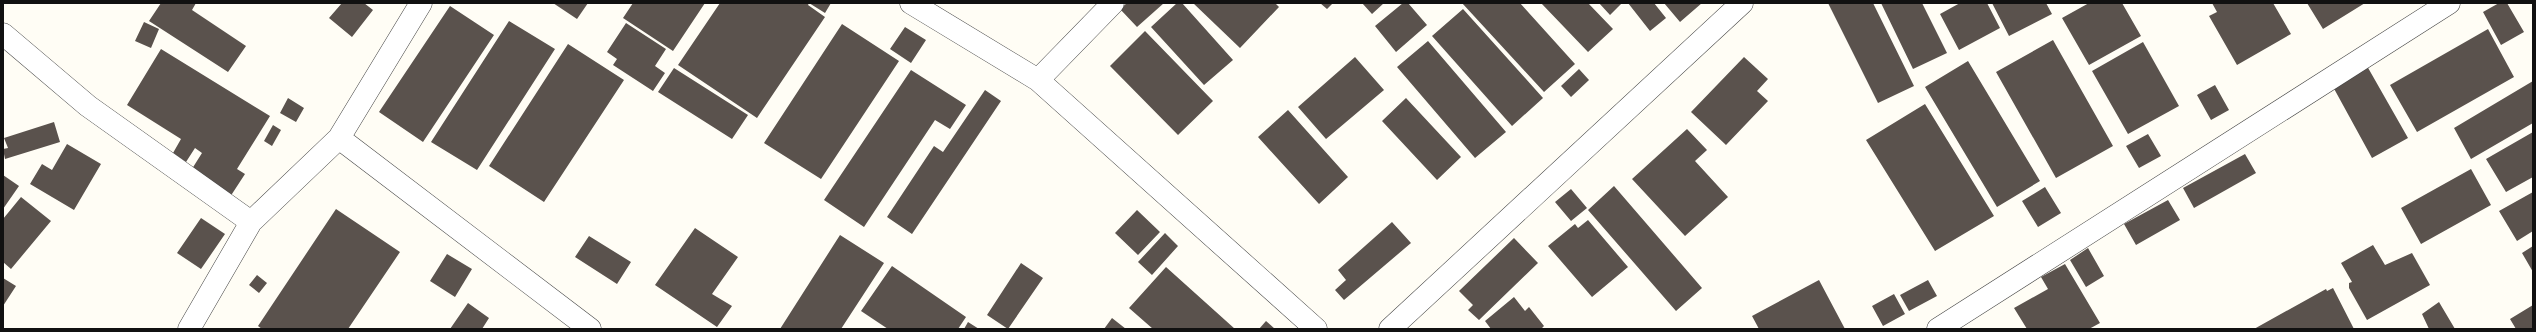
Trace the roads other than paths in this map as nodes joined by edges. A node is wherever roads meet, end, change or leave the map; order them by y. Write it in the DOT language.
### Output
graph roads {
  1 [pos="421,3"];
  2 [pos="911,3"];
  3 [pos="1113,3"];
  4 [pos="1742,3"];
  5 [pos="2449,3"];
  6 [pos="3,34"];
  7 [pos="1038,80"];
  8 [pos="339,138"];
  9 [pos="250,222"];
  10 [pos="189,329"];
  11 [pos="590,329"];
  12 [pos="1316,329"];
  13 [pos="1390,329"];
  14 [pos="1938,329"];
  1 -- 8 [label="street"];
  2 -- 7 [label="street"];
  3 -- 7 [label="street"];
  4 -- 13 [label="street"];
  5 -- 14 [label="street"];
  6 -- 9 [label="street"];
  7 -- 12 [label="street"];
  8 -- 9 [label="street"];
  8 -- 11 [label="street"];
  9 -- 10 [label="street"];
}
